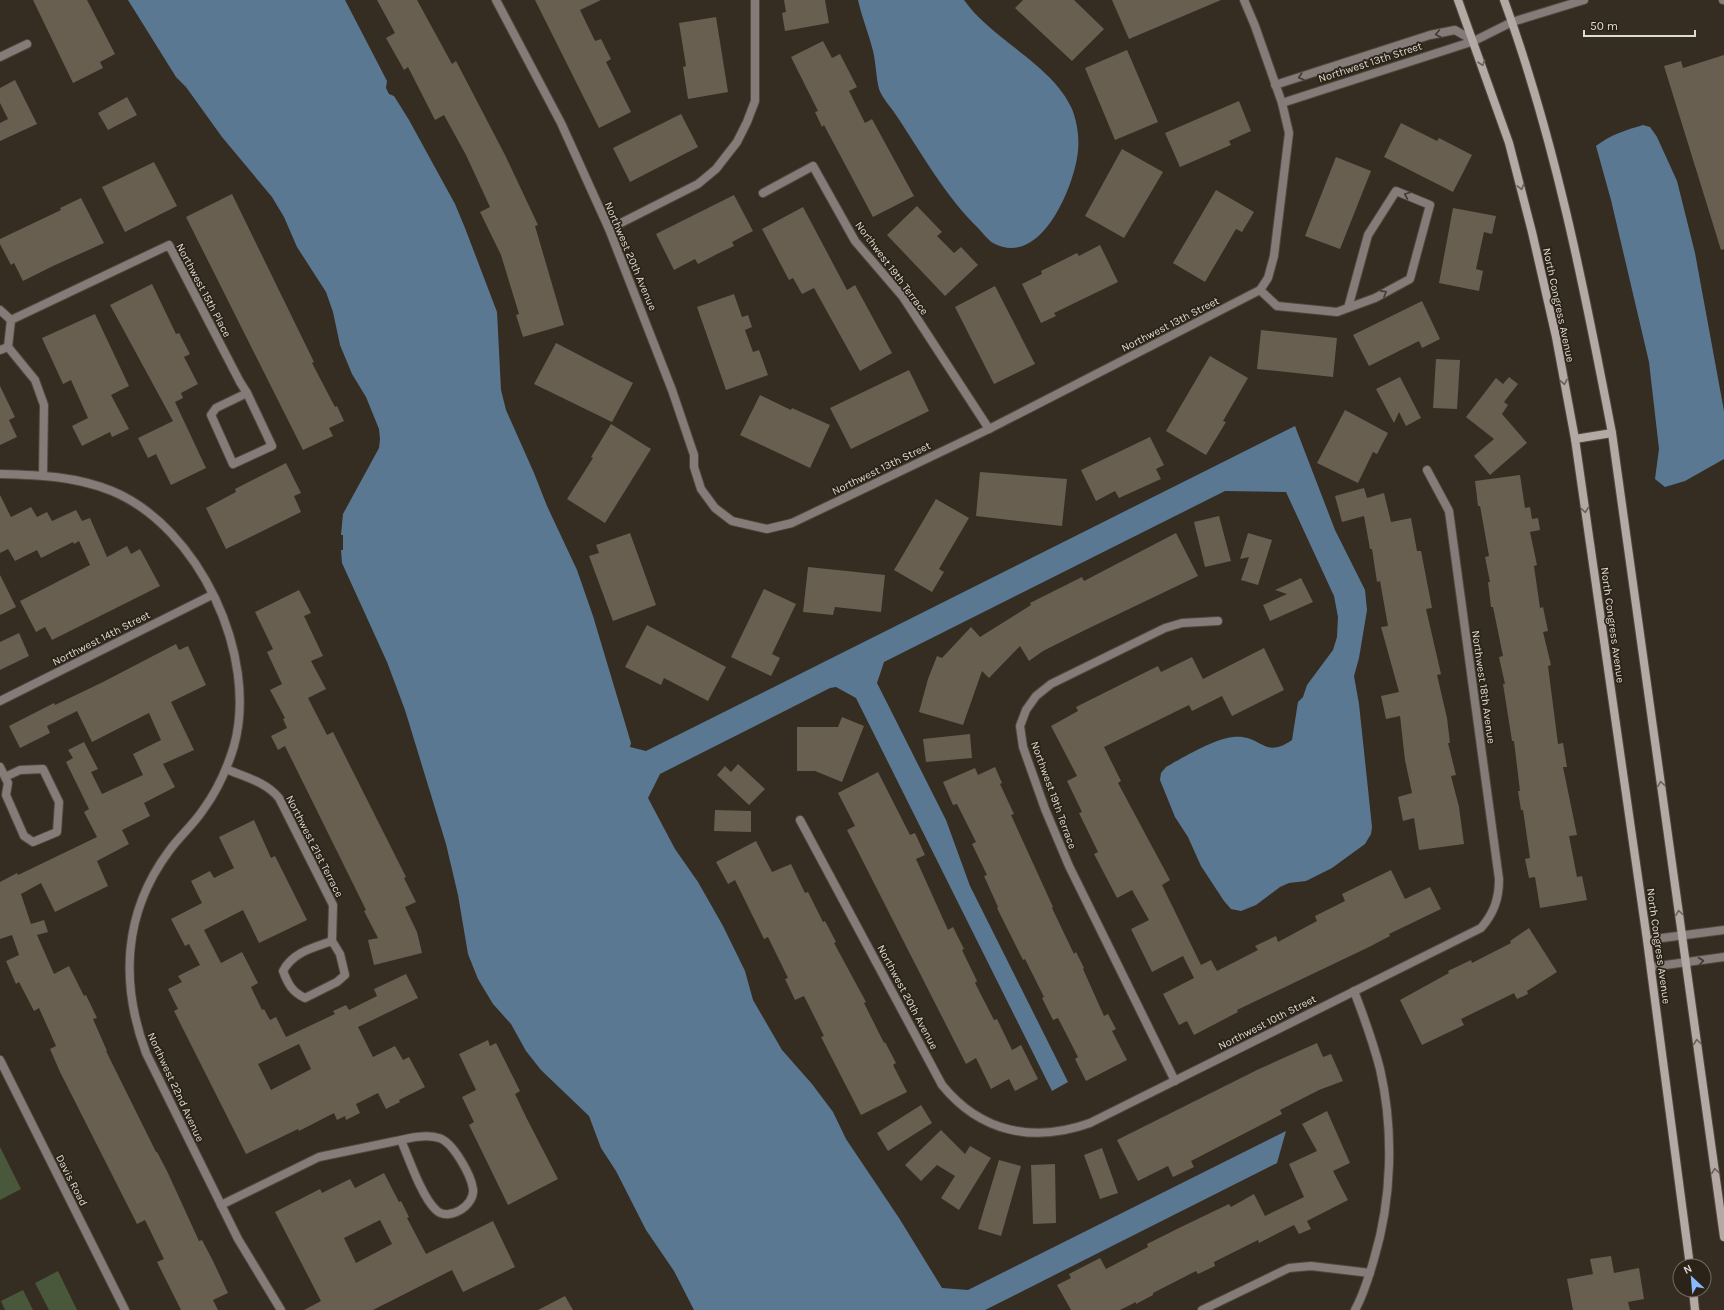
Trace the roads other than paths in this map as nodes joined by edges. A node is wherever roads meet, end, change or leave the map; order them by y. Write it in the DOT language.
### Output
graph roads {
  1 [pos="496,0"];
  2 [pos="754,0"];
  3 [pos="1244,0"];
  4 [pos="1458,0"];
  5 [pos="1504,0"];
  6 [pos="1584,0"];
  7 [pos="1512,22"];
  8 [pos="1474,41"];
  9 [pos="27,44"];
  10 [pos="0,57"];
  11 [pos="1275,85"];
  12 [pos="1282,103"];
  13 [pos="763,193"];
  14 [pos="609,229"];
  15 [pos="1260,290"];
  16 [pos="1348,308"];
  17 [pos="0,310"];
  18 [pos="11,320"];
  19 [pos="8,347"];
  20 [pos="0,350"];
  21 [pos="247,393"];
  22 [pos="989,429"];
  23 [pos="1612,433"];
  24 [pos="1575,439"];
  25 [pos="1427,470"];
  26 [pos="0,474"];
  27 [pos="43,476"];
  28 [pos="732,521"];
  29 [pos="212,595"];
  30 [pos="1218,621"];
  31 [pos="0,701"];
  32 [pos="0,767"];
  33 [pos="226,769"];
  34 [pos="5,777"];
  35 [pos="800,820"];
  36 [pos="1493,910"];
  37 [pos="1724,930"];
  38 [pos="1682,936"];
  39 [pos="1647,940"];
  40 [pos="332,941"];
  41 [pos="1724,958"];
  42 [pos="1686,963"];
  43 [pos="1651,967"];
  44 [pos="1354,991"];
  45 [pos="0,1060"];
  46 [pos="1175,1081"];
  47 [pos="1040,1134"];
  48 [pos="401,1140"];
  49 [pos="221,1205"];
  50 [pos="1724,1237"];
  51 [pos="1689,1258"];
  52 [pos="1370,1273"];
  53 [pos="1694,1298"];
  54 [pos="125,1310"];
  55 [pos="281,1310"];
  56 [pos="1202,1310"];
  57 [pos="1355,1310"];
  58 [pos="1695,1310"];
  1 -- 14 [label="street, Northwest 20th Avenue"];
  2 -- 14 [label="street"];
  3 -- 11 [label="street"];
  4 -- 8 [label="main road, North Congress Avenue"];
  5 -- 7 [label="main road"];
  6 -- 7 [label="street, Northwest 13th Street"];
  7 -- 8 [label="street, Northwest 13th Street"];
  7 -- 23 [label="main road"];
  8 -- 11 [label="street, Northwest 13th Street, one-way"];
  8 -- 12 [label="street, Northwest 13th Street"];
  8 -- 24 [label="main road, North Congress Avenue, one-way"];
  9 -- 10 [label="street"];
  11 -- 12 [label="street"];
  12 -- 15 [label="street"];
  13 -- 22 [label="street, Northwest 19th Terrace"];
  14 -- 28 [label="street, Northwest 20th Avenue"];
  15 -- 16 [label="street"];
  15 -- 22 [label="street, Northwest 13th Street"];
  16 -- 16 [label="street, one-way"];
  17 -- 18 [label="street"];
  18 -- 19 [label="street"];
  18 -- 21 [label="street, Northwest 15th Place"];
  19 -- 20 [label="street"];
  19 -- 27 [label="street"];
  21 -- 21 [label="street, Northwest 15th Place"];
  22 -- 28 [label="street, Northwest 13th Street"];
  23 -- 24 [label="main road"];
  38 -- 23 [label="main road, one-way"];
  24 -- 39 [label="main road, North Congress Avenue, one-way"];
  25 -- 36 [label="street, Northwest 18th Avenue"];
  26 -- 27 [label="street, Northwest 22nd Avenue"];
  27 -- 29 [label="street, Northwest 22nd Avenue"];
  29 -- 31 [label="street, Northwest 14th Street"];
  29 -- 33 [label="street, Northwest 22nd Avenue"];
  30 -- 46 [label="street, Northwest 19th Terrace"];
  32 -- 34 [label="street"];
  33 -- 40 [label="street, Northwest 21st Terrace"];
  33 -- 49 [label="street, Northwest 22nd Avenue"];
  34 -- 34 [label="street"];
  35 -- 47 [label="street, Northwest 20th Avenue"];
  36 -- 44 [label="street, Northwest 10th Street"];
  37 -- 38 [label="street"];
  38 -- 39 [label="street"];
  38 -- 42 [label="main road"];
  39 -- 43 [label="main road, North Congress Avenue"];
  40 -- 40 [label="street, Northwest 21st Terrace"];
  42 -- 41 [label="street, one-way"];
  42 -- 43 [label="street"];
  50 -- 42 [label="main road, one-way"];
  43 -- 51 [label="main road, North Congress Avenue"];
  44 -- 46 [label="street, Northwest 10th Street"];
  44 -- 52 [label="street"];
  45 -- 54 [label="street, Davis Road"];
  46 -- 47 [label="street, Northwest 10th Street"];
  48 -- 48 [label="street"];
  48 -- 49 [label="street"];
  49 -- 55 [label="street, Northwest 22nd Avenue"];
  52 -- 56 [label="street"];
  52 -- 57 [label="street"];
  53 -- 58 [label="main road"];
}
